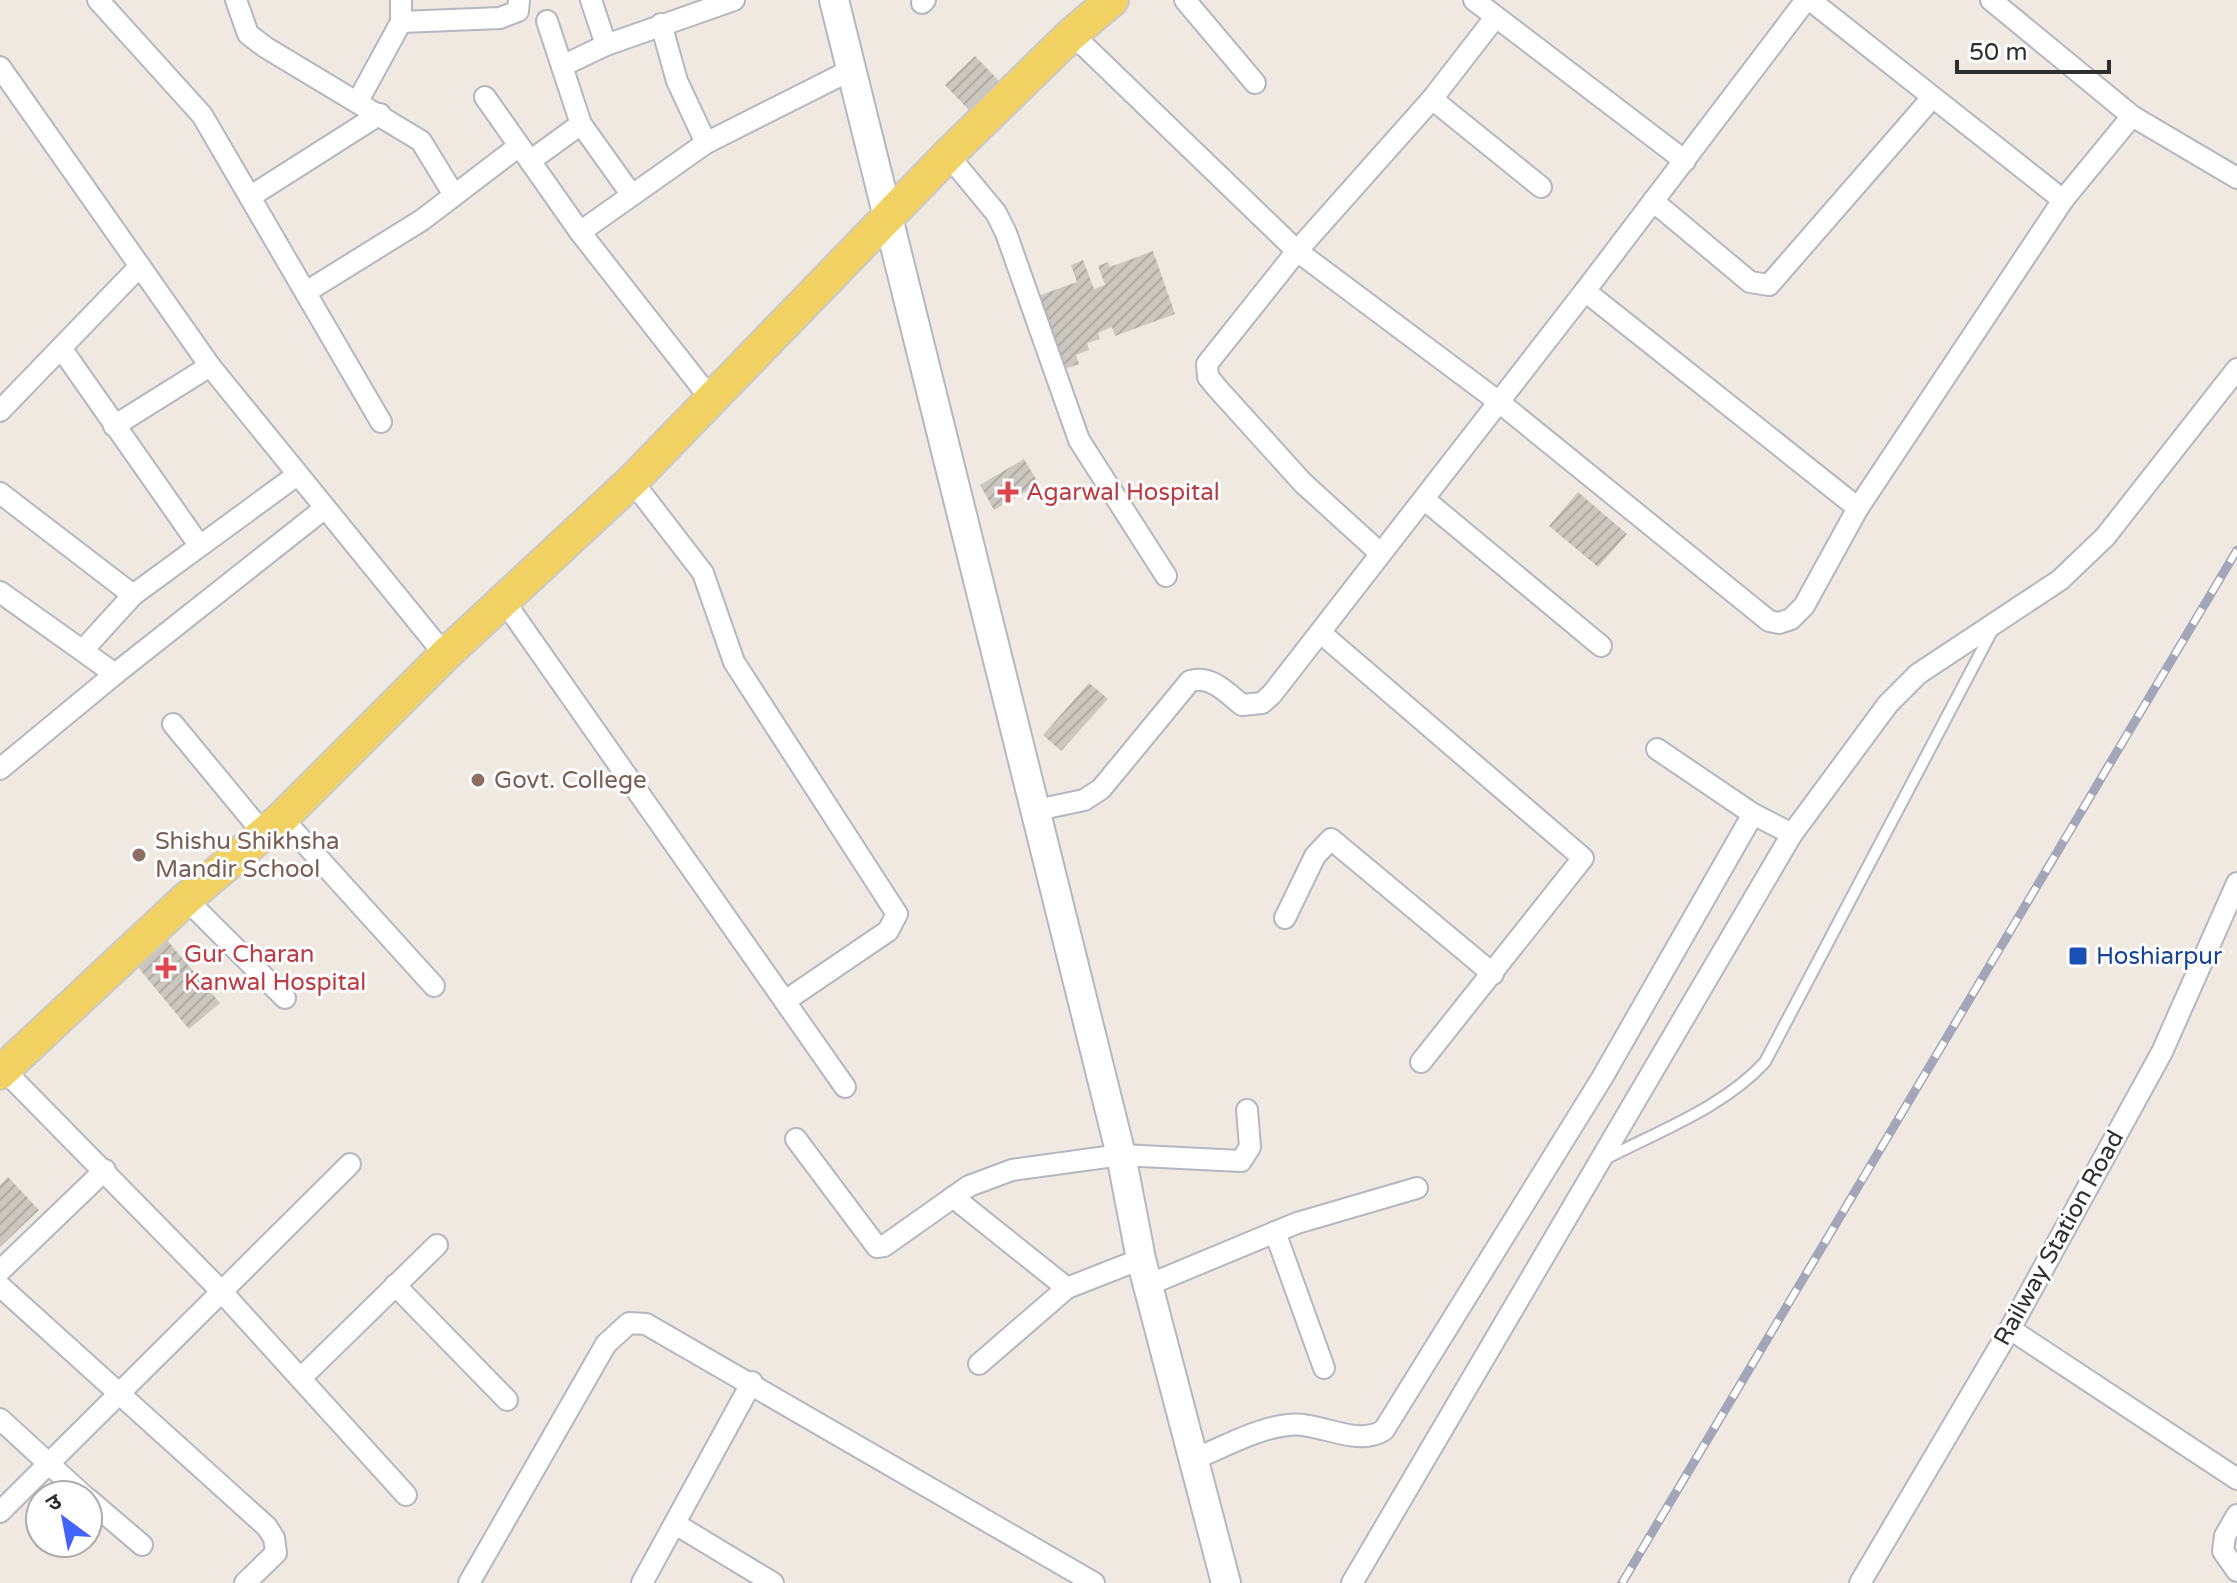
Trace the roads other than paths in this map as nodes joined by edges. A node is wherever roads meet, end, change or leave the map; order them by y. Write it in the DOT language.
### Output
graph roads {
  1 [pos="98,0"];
  2 [pos="236,0"];
  3 [pos="401,0"];
  4 [pos="519,0"];
  5 [pos="591,0"];
  6 [pos="734,0"];
  7 [pos="834,0"];
  8 [pos="1185,0"];
  9 [pos="1474,0"];
  10 [pos="1808,0"];
  11 [pos="1991,0"];
  12 [pos="1098,4"];
  13 [pos="1494,19"];
  14 [pos="547,21"];
  15 [pos="401,22"];
  16 [pos="661,24"];
  17 [pos="1072,34"];
  18 [pos="606,45"];
  19 [pos="562,66"];
  20 [pos="0,67"];
  21 [pos="849,71"];
  22 [pos="1255,83"];
  23 [pos="485,97"];
  24 [pos="1432,99"];
  25 [pos="1931,99"];
  26 [pos="358,101"];
  27 [pos="380,114"];
  28 [pos="2132,116"];
  29 [pos="581,124"];
  30 [pos="706,143"];
  31 [pos="524,154"];
  32 [pos="948,155"];
  33 [pos="1685,161"];
  34 [pos="2237,178"];
  35 [pos="1541,187"];
  36 [pos="631,194"];
  37 [pos="454,195"];
  38 [pos="251,196"];
  39 [pos="2063,200"];
  40 [pos="1653,201"];
  41 [pos="887,219"];
  42 [pos="580,232"];
  43 [pos="1297,251"];
  44 [pos="140,266"];
  45 [pos="1585,291"];
  46 [pos="306,292"];
  47 [pos="61,348"];
  48 [pos="210,366"];
  49 [pos="2237,369"];
  50 [pos="710,398"];
  51 [pos="1499,402"];
  52 [pos="0,411"];
  53 [pos="381,422"];
  54 [pos="114,426"];
  55 [pos="297,475"];
  56 [pos="632,481"];
  57 [pos="0,493"];
  58 [pos="1425,500"];
  59 [pos="325,508"];
  60 [pos="1858,508"];
  61 [pos="199,545"];
  62 [pos="1380,553"];
  63 [pos="1166,576"];
  64 [pos="0,592"];
  65 [pos="133,595"];
  66 [pos="504,601"];
  67 [pos="1997,622"];
  68 [pos="1322,634"];
  69 [pos="1601,646"];
  70 [pos="84,649"];
  71 [pos="445,655"];
  72 [pos="115,674"];
  73 [pos="173,724"];
  74 [pos="1657,749"];
  75 [pos="0,769"];
  76 [pos="1037,810"];
  77 [pos="1753,814"];
  78 [pos="272,826"];
  79 [pos="1792,834"];
  80 [pos="2237,883"];
  81 [pos="186,899"];
  82 [pos="1285,918"];
  83 [pos="1493,974"];
  84 [pos="434,986"];
  85 [pos="285,998"];
  86 [pos="785,1001"];
  87 [pos="1421,1062"];
  88 [pos="2,1072"];
  89 [pos="845,1087"];
  90 [pos="1247,1110"];
  91 [pos="796,1139"];
  92 [pos="1121,1155"];
  93 [pos="1601,1161"];
  94 [pos="350,1164"];
  95 [pos="105,1170"];
  96 [pos="1417,1188"];
  97 [pos="953,1197"];
  98 [pos="1275,1232"];
  99 [pos="437,1245"];
  100 [pos="0,1271"];
  101 [pos="1145,1272"];
  102 [pos="395,1285"];
  103 [pos="0,1286"];
  104 [pos="1067,1288"];
  105 [pos="221,1291"];
  106 [pos="2010,1329"];
  107 [pos="979,1364"];
  108 [pos="1324,1368"];
  109 [pos="301,1378"];
  110 [pos="752,1382"];
  111 [pos="121,1393"];
  112 [pos="507,1400"];
  113 [pos="0,1419"];
  114 [pos="1194,1459"];
  115 [pos="49,1465"];
  116 [pos="65,1479"];
  117 [pos="2237,1479"];
  118 [pos="406,1495"];
  119 [pos="0,1512"];
  120 [pos="104,1513"];
  121 [pos="2237,1515"];
  122 [pos="677,1525"];
  123 [pos="142,1545"];
  124 [pos="2237,1571"];
  125 [pos="1093,1582"];
  126 [pos="245,1583"];
  127 [pos="469,1583"];
  128 [pos="642,1583"];
  129 [pos="773,1583"];
  130 [pos="1226,1583"];
  131 [pos="1352,1583"];
  132 [pos="1860,1583"];
  1 -- 38 [label="street"];
  2 -- 26 [label="street"];
  3 -- 15 [label="street"];
  4 -- 15 [label="street"];
  5 -- 18 [label="street"];
  6 -- 16 [label="street"];
  7 -- 21 [label="main road"];
  8 -- 22 [label="street"];
  9 -- 13 [label="street"];
  10 -- 25 [label="street"];
  10 -- 33 [label="street"];
  11 -- 28 [label="street"];
  12 -- 17 [label="main road"];
  13 -- 24 [label="street"];
  13 -- 33 [label="street"];
  14 -- 19 [label="street"];
  15 -- 26 [label="street"];
  16 -- 18 [label="street"];
  16 -- 30 [label="street"];
  17 -- 32 [label="main road"];
  17 -- 43 [label="street"];
  18 -- 19 [label="street"];
  19 -- 29 [label="street"];
  20 -- 44 [label="street"];
  21 -- 30 [label="street"];
  21 -- 41 [label="main road"];
  23 -- 31 [label="street"];
  24 -- 35 [label="street"];
  24 -- 43 [label="street"];
  25 -- 39 [label="street"];
  25 -- 40 [label="street"];
  26 -- 27 [label="street"];
  27 -- 37 [label="street"];
  27 -- 38 [label="street"];
  28 -- 34 [label="street"];
  28 -- 39 [label="street"];
  29 -- 31 [label="street"];
  29 -- 36 [label="street"];
  30 -- 36 [label="street"];
  31 -- 37 [label="street"];
  31 -- 42 [label="street"];
  32 -- 41 [label="main road"];
  32 -- 63 [label="street"];
  33 -- 40 [label="street"];
  36 -- 42 [label="street"];
  37 -- 46 [label="street"];
  38 -- 46 [label="street"];
  39 -- 60 [label="street"];
  40 -- 45 [label="street"];
  41 -- 50 [label="main road"];
  41 -- 76 [label="main road"];
  42 -- 50 [label="street"];
  43 -- 51 [label="street"];
  43 -- 62 [label="street"];
  44 -- 47 [label="street"];
  44 -- 48 [label="street"];
  45 -- 51 [label="street"];
  45 -- 60 [label="street"];
  46 -- 53 [label="street"];
  47 -- 52 [label="street"];
  47 -- 54 [label="street"];
  48 -- 54 [label="street"];
  48 -- 55 [label="street"];
  49 -- 67 [label="street"];
  50 -- 56 [label="main road"];
  51 -- 58 [label="street"];
  51 -- 60 [label="street"];
  54 -- 61 [label="street"];
  55 -- 59 [label="street"];
  55 -- 61 [label="street"];
  56 -- 66 [label="main road"];
  56 -- 86 [label="street"];
  57 -- 65 [label="street"];
  58 -- 62 [label="street"];
  58 -- 69 [label="street"];
  59 -- 71 [label="street"];
  59 -- 72 [label="street"];
  61 -- 65 [label="street"];
  62 -- 68 [label="street"];
  64 -- 70 [label="street"];
  65 -- 70 [label="street"];
  66 -- 71 [label="main road"];
  66 -- 86 [label="street"];
  67 -- 79 [label="street"];
  67 -- 93 [label="lane"];
  68 -- 76 [label="street"];
  68 -- 83 [label="street"];
  70 -- 72 [label="street"];
  71 -- 78 [label="main road"];
  72 -- 75 [label="street"];
  73 -- 78 [label="street"];
  74 -- 77 [label="street"];
  76 -- 92 [label="main road"];
  77 -- 79 [label="street"];
  77 -- 114 [label="street"];
  78 -- 81 [label="main road"];
  78 -- 84 [label="street"];
  79 -- 93 [label="street"];
  80 -- 106 [label="street, Railway Station Road"];
  81 -- 85 [label="street"];
  81 -- 88 [label="main road"];
  82 -- 83 [label="street"];
  83 -- 87 [label="street"];
  86 -- 89 [label="street"];
  88 -- 95 [label="street"];
  90 -- 92 [label="street"];
  91 -- 97 [label="street"];
  92 -- 97 [label="street"];
  92 -- 101 [label="main road"];
  93 -- 131 [label="street"];
  94 -- 105 [label="street"];
  95 -- 100 [label="street"];
  95 -- 105 [label="street"];
  96 -- 98 [label="street"];
  97 -- 104 [label="street"];
  98 -- 101 [label="street"];
  98 -- 108 [label="street"];
  99 -- 102 [label="street"];
  101 -- 104 [label="street"];
  101 -- 114 [label="main road"];
  102 -- 109 [label="street"];
  102 -- 112 [label="street"];
  103 -- 111 [label="street"];
  104 -- 107 [label="street"];
  105 -- 109 [label="street"];
  105 -- 111 [label="street"];
  106 -- 117 [label="street"];
  106 -- 132 [label="street, Railway Station Road"];
  109 -- 118 [label="street"];
  110 -- 122 [label="street"];
  110 -- 125 [label="street"];
  110 -- 127 [label="street"];
  111 -- 115 [label="street"];
  111 -- 126 [label="street"];
  113 -- 115 [label="street"];
  114 -- 130 [label="main road"];
  115 -- 116 [label="street"];
  115 -- 119 [label="street"];
  120 -- 123 [label="street"];
  121 -- 124 [label="street"];
  122 -- 128 [label="street"];
  122 -- 129 [label="street"];
}
